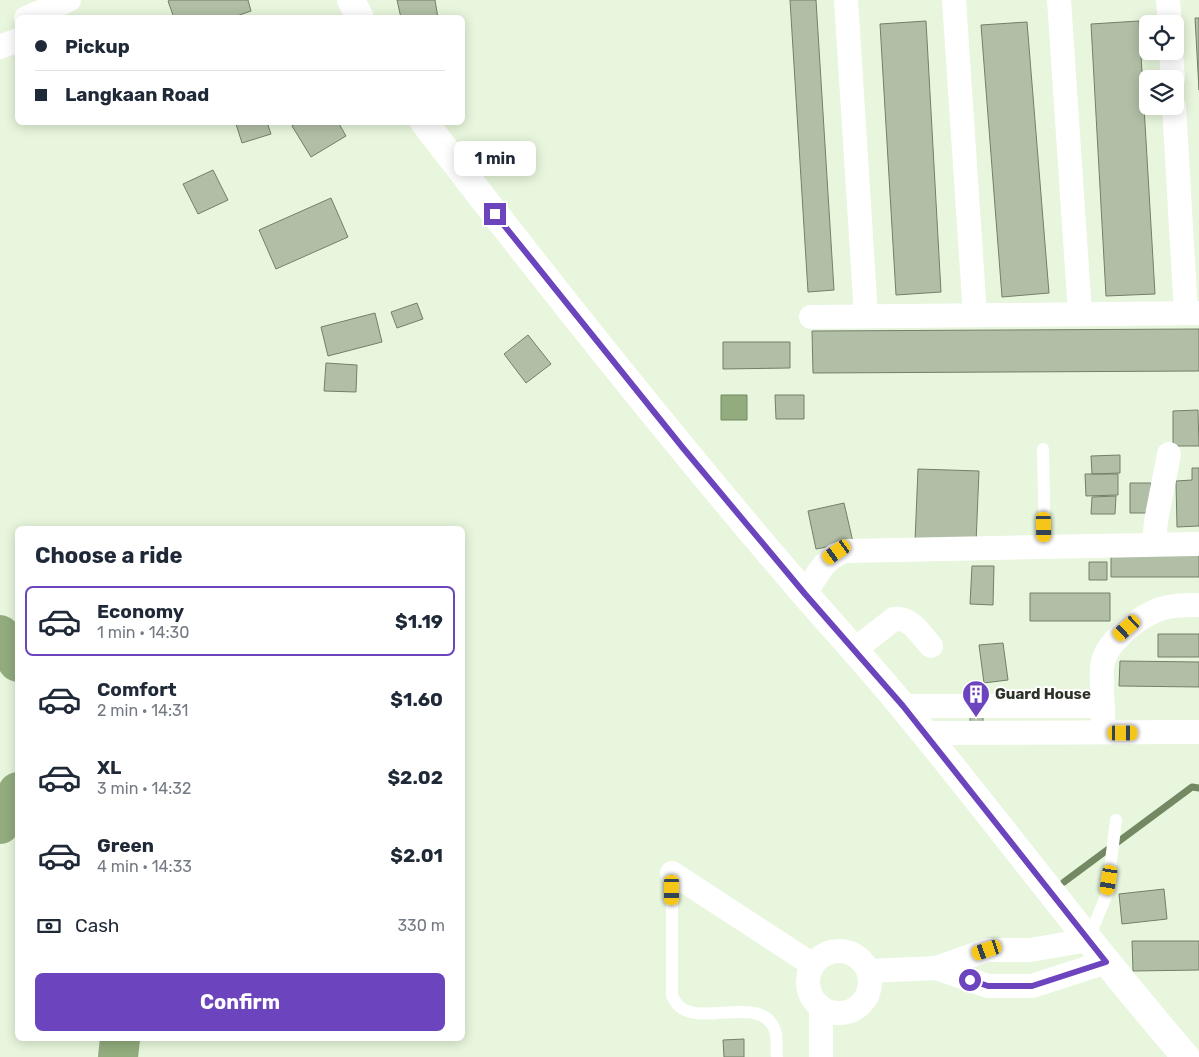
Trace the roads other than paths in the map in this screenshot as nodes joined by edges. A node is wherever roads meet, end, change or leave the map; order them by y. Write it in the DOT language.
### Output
graph roads {
  1 [pos="69,0"];
  2 [pos="351,0"];
  3 [pos="846,0"];
  4 [pos="954,0"];
  5 [pos="1059,0"];
  6 [pos="1168,0"];
  7 [pos="33,15"];
  8 [pos="358,15"];
  9 [pos="1169,15"];
  10 [pos="15,41"];
  11 [pos="0,47"];
  12 [pos="1175,115"];
  13 [pos="426,125"];
  14 [pos="1193,313"];
  15 [pos="1080,314"];
  16 [pos="975,315"];
  17 [pos="866,316"];
  18 [pos="811,317"];
  19 [pos="1043,449"];
  20 [pos="1169,454"];
  21 [pos="1154,544"];
  22 [pos="1196,544"];
  23 [pos="1045,546"];
  24 [pos="805,594"];
  25 [pos="1199,605"];
  26 [pos="931,646"];
  27 [pos="854,650"];
  28 [pos="903,706"];
  29 [pos="998,706"];
  30 [pos="1103,706"];
  31 [pos="1199,732"];
  32 [pos="924,733"];
  33 [pos="998,733"];
  34 [pos="1104,733"];
  35 [pos="1116,820"];
  36 [pos="672,873"];
  37 [pos="1088,940"];
  38 [pos="1106,962"];
  39 [pos="813,964"];
  40 [pos="936,968"];
  41 [pos="868,971"];
  42 [pos="821,1007"];
  43 [pos="777,1057"];
  44 [pos="821,1057"];
  45 [pos="1186,1057"];
  1 -- 7 [label="street"];
  2 -- 8 [label="street"];
  3 -- 17 [label="street"];
  4 -- 16 [label="street"];
  5 -- 15 [label="street"];
  6 -- 9 [label="street"];
  10 -- 11 [label="street"];
  12 -- 14 [label="street"];
  13 -- 24 [label="street"];
  14 -- 15 [label="street"];
  15 -- 16 [label="street"];
  16 -- 17 [label="street"];
  17 -- 18 [label="street"];
  19 -- 23 [label="lane"];
  20 -- 21 [label="street"];
  21 -- 22 [label="street"];
  21 -- 23 [label="street"];
  23 -- 24 [label="street"];
  24 -- 27 [label="street"];
  25 -- 30 [label="street"];
  26 -- 27 [label="street"];
  27 -- 28 [label="street"];
  28 -- 29 [label="street"];
  28 -- 32 [label="street"];
  29 -- 30 [label="street"];
  29 -- 33 [label="street"];
  30 -- 34 [label="street"];
  31 -- 34 [label="street"];
  32 -- 33 [label="street"];
  32 -- 37 [label="street"];
  33 -- 34 [label="street"];
  35 -- 37 [label="lane"];
  36 -- 39 [label="street"];
  36 -- 43 [label="lane"];
  37 -- 38 [label="street"];
  37 -- 40 [label="street"];
  38 -- 40 [label="street"];
  38 -- 45 [label="street"];
  39 -- 41 [label="street"];
  39 -- 42 [label="street"];
  40 -- 41 [label="street"];
  41 -- 42 [label="street"];
  42 -- 44 [label="street"];
}
